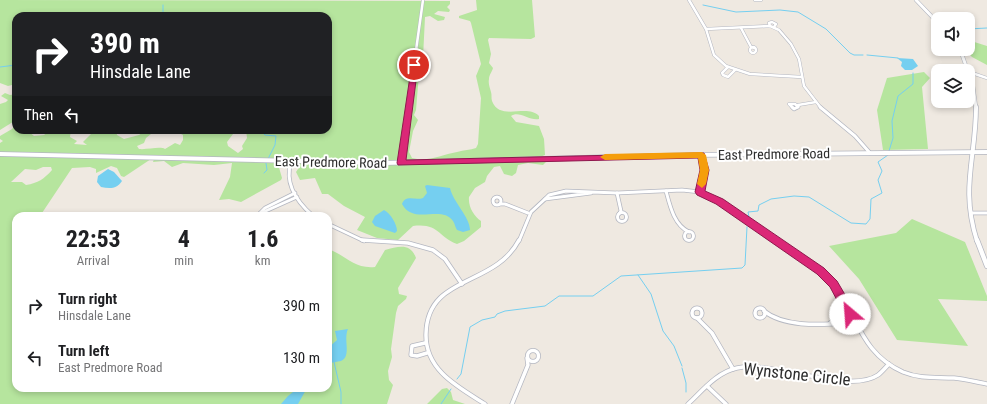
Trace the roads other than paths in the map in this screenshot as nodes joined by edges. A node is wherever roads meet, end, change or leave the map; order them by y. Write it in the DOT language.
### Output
graph roads {
  1 [pos="423,0"];
  2 [pos="689,0"];
  3 [pos="755,0"];
  4 [pos="761,0"];
  5 [pos="916,0"];
  6 [pos="931,16"];
  7 [pos="741,28"];
  8 [pos="706,29"];
  9 [pos="755,48"];
  10 [pos="728,67"];
  11 [pos="735,70"];
  12 [pos="975,74"];
  13 [pos="802,77"];
  14 [pos="987,78"];
  15 [pos="816,102"];
  16 [pos="798,106"];
  17 [pos="981,115"];
  18 [pos="973,152"];
  19 [pos="987,152"];
  20 [pos="870,153"];
  21 [pos="0,154"];
  22 [pos="702,155"];
  23 [pos="291,162"];
  24 [pos="401,163"];
  25 [pos="666,191"];
  26 [pos="700,192"];
  27 [pos="617,193"];
  28 [pos="296,195"];
  29 [pos="502,200"];
  30 [pos="500,204"];
  31 [pos="505,204"];
  32 [pos="621,210"];
  33 [pos="263,212"];
  34 [pos="308,212"];
  35 [pos="528,213"];
  36 [pos="970,213"];
  37 [pos="987,213"];
  38 [pos="619,214"];
  39 [pos="624,214"];
  40 [pos="332,226"];
  41 [pos="684,230"];
  42 [pos="689,232"];
  43 [pos="684,235"];
  44 [pos="987,266"];
  45 [pos="462,284"];
  46 [pos="764,311"];
  47 [pos="702,316"];
  48 [pos="770,316"];
  49 [pos="764,317"];
  50 [pos="697,318"];
  51 [pos="852,318"];
  52 [pos="702,321"];
  53 [pos="830,322"];
  54 [pos="855,323"];
  55 [pos="425,343"];
  56 [pos="427,353"];
  57 [pos="527,358"];
  58 [pos="534,362"];
  59 [pos="889,364"];
  60 [pos="528,365"];
  61 [pos="733,369"];
  62 [pos="987,384"];
  63 [pos="708,386"];
  64 [pos="485,404"];
  65 [pos="512,404"];
  66 [pos="688,404"];
  67 [pos="726,404"];
  1 -- 24 [label="street"];
  2 -- 8 [label="street"];
  3 -- 4 [label="street"];
  5 -- 6 [label="street"];
  7 -- 8 [label="street"];
  7 -- 9 [label="street"];
  7 -- 13 [label="street"];
  8 -- 10 [label="street"];
  10 -- 11 [label="street"];
  10 -- 11 [label="street"];
  11 -- 13 [label="street"];
  12 -- 14 [label="street"];
  13 -- 15 [label="street"];
  15 -- 16 [label="street"];
  15 -- 20 [label="street"];
  16 -- 16 [label="street"];
  17 -- 18 [label="street"];
  18 -- 19 [label="street, East Predmore Road"];
  18 -- 20 [label="street, East Predmore Road"];
  18 -- 36 [label="street"];
  20 -- 22 [label="street, East Predmore Road"];
  21 -- 23 [label="street, East Predmore Road"];
  22 -- 24 [label="street, East Predmore Road"];
  22 -- 26 [label="street"];
  23 -- 24 [label="street, East Predmore Road"];
  23 -- 28 [label="street"];
  25 -- 26 [label="street"];
  25 -- 27 [label="street"];
  25 -- 41 [label="street"];
  26 -- 51 [label="street"];
  27 -- 32 [label="street"];
  27 -- 35 [label="street"];
  28 -- 33 [label="street"];
  28 -- 34 [label="street"];
  29 -- 30 [label="street"];
  29 -- 30 [label="street"];
  29 -- 31 [label="street"];
  30 -- 31 [label="street"];
  31 -- 35 [label="street"];
  32 -- 38 [label="street"];
  32 -- 39 [label="street"];
  35 -- 45 [label="street"];
  36 -- 37 [label="street"];
  36 -- 44 [label="street"];
  38 -- 39 [label="street"];
  38 -- 39 [label="street"];
  40 -- 45 [label="street"];
  41 -- 42 [label="street"];
  41 -- 43 [label="street"];
  42 -- 43 [label="street"];
  42 -- 43 [label="street"];
  45 -- 55 [label="street"];
  46 -- 48 [label="street"];
  46 -- 49 [label="street"];
  46 -- 49 [label="street"];
  47 -- 50 [label="street"];
  47 -- 50 [label="street"];
  47 -- 52 [label="street"];
  48 -- 49 [label="street"];
  48 -- 53 [label="street"];
  50 -- 52 [label="street"];
  51 -- 53 [label="street"];
  51 -- 54 [label="street"];
  52 -- 61 [label="street"];
  53 -- 54 [label="street"];
  54 -- 59 [label="street"];
  55 -- 56 [label="street"];
  55 -- 56 [label="street"];
  56 -- 64 [label="street"];
  57 -- 58 [label="street"];
  57 -- 58 [label="street"];
  57 -- 60 [label="street"];
  58 -- 60 [label="street"];
  59 -- 61 [label="street, Wynstone Circle"];
  59 -- 62 [label="street"];
  60 -- 65 [label="street"];
  61 -- 63 [label="street, Wynstone Circle"];
  63 -- 66 [label="street, Wynstone Circle"];
  63 -- 67 [label="street"];
}
